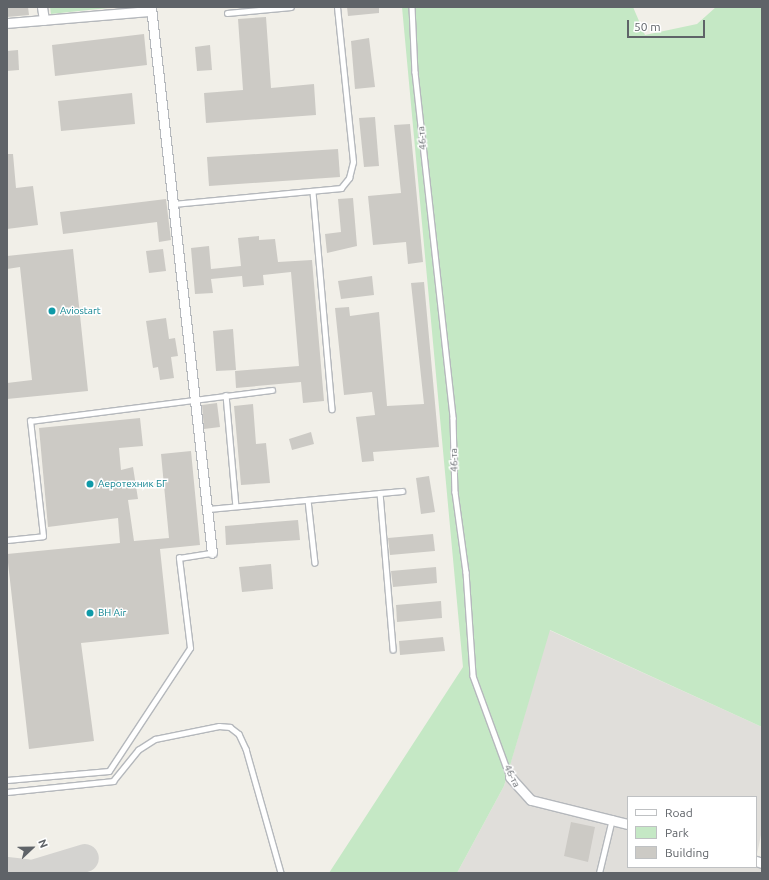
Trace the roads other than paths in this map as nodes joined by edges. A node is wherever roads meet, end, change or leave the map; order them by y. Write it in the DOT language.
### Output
graph roads {
  1 [pos="42,7"];
  2 [pos="291,7"];
  3 [pos="337,7"];
  4 [pos="412,7"];
  5 [pos="151,9"];
  6 [pos="227,13"];
  7 [pos="44,20"];
  8 [pos="7,23"];
  9 [pos="312,192"];
  10 [pos="173,204"];
  11 [pos="272,390"];
  12 [pos="226,394"];
  13 [pos="195,397"];
  14 [pos="332,410"];
  15 [pos="402,491"];
  16 [pos="380,493"];
  17 [pos="308,500"];
  18 [pos="236,506"];
  19 [pos="208,509"];
  20 [pos="7,540"];
  21 [pos="212,553"];
  22 [pos="315,563"];
  23 [pos="393,649"];
  24 [pos="510,777"];
  25 [pos="7,780"];
  26 [pos="7,792"];
  27 [pos="612,819"];
  28 [pos="627,824"];
  29 [pos="281,873"];
  30 [pos="599,873"];
  1 -- 7 [label="street"];
  2 -- 6 [label="lane"];
  3 -- 9 [label="lane"];
  4 -- 24 [label="lane, 46-та"];
  5 -- 7 [label="street"];
  5 -- 10 [label="street"];
  7 -- 8 [label="street"];
  9 -- 10 [label="lane"];
  9 -- 14 [label="lane"];
  10 -- 13 [label="street"];
  11 -- 12 [label="lane"];
  12 -- 13 [label="lane"];
  12 -- 18 [label="lane"];
  13 -- 19 [label="street"];
  13 -- 20 [label="lane"];
  15 -- 16 [label="lane"];
  16 -- 17 [label="lane"];
  16 -- 23 [label="lane"];
  17 -- 18 [label="lane"];
  17 -- 22 [label="lane"];
  18 -- 19 [label="lane"];
  19 -- 21 [label="street"];
  21 -- 25 [label="lane"];
  24 -- 27 [label="street, 46-та"];
  26 -- 29 [label="lane"];
  27 -- 28 [label="street, 46-та"];
  27 -- 30 [label="lane"];
}
